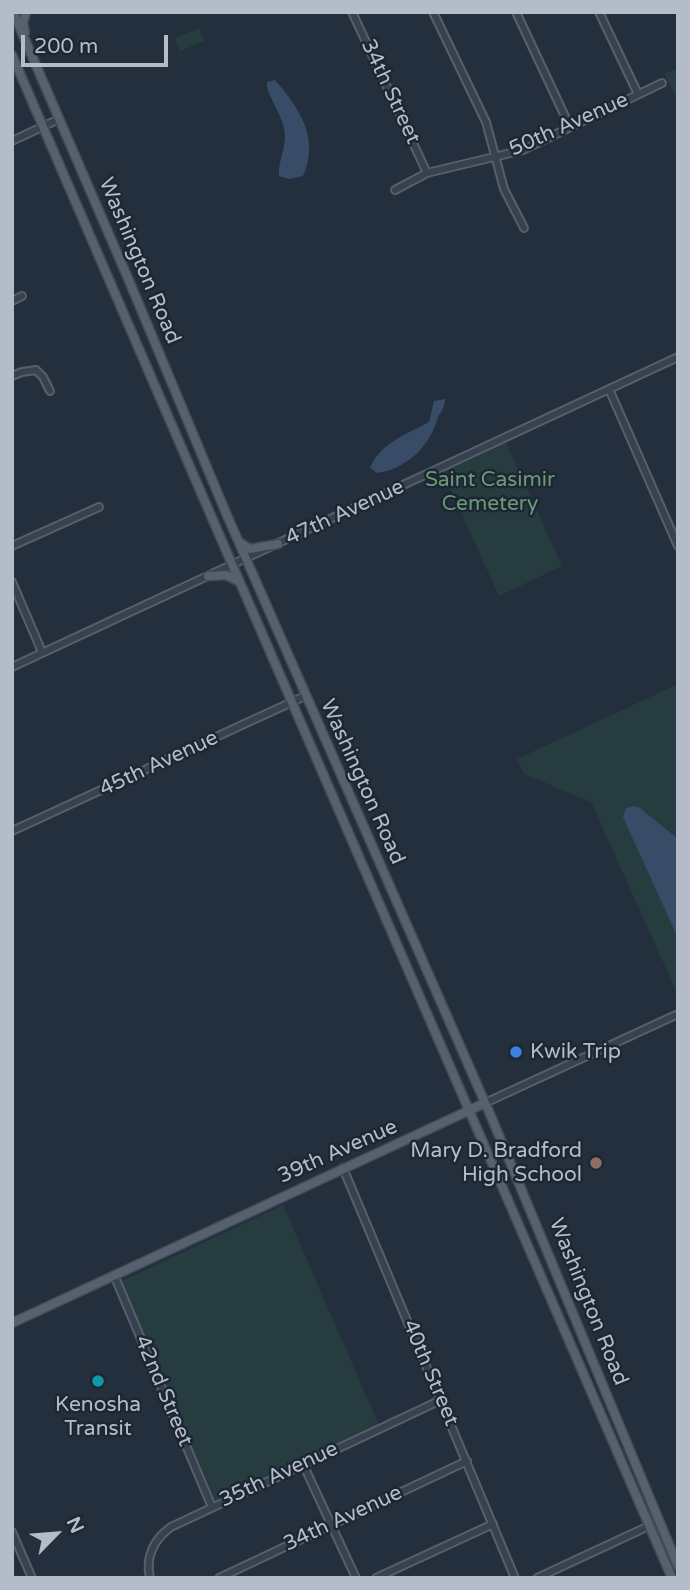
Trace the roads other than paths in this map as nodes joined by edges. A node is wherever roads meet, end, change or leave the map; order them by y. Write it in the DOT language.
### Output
graph roads {
  1 [pos="13,12"];
  2 [pos="26,12"];
  3 [pos="352,12"];
  4 [pos="433,12"];
  5 [pos="516,12"];
  6 [pos="599,12"];
  7 [pos="13,58"];
  8 [pos="33,58"];
  9 [pos="662,83"];
  10 [pos="638,94"];
  11 [pos="59,120"];
  12 [pos="43,127"];
  13 [pos="570,127"];
  14 [pos="12,141"];
  15 [pos="497,156"];
  16 [pos="427,173"];
  17 [pos="395,190"];
  18 [pos="524,228"];
  19 [pos="130,284"];
  20 [pos="114,291"];
  21 [pos="22,296"];
  22 [pos="12,301"];
  23 [pos="678,357"];
  24 [pos="12,376"];
  25 [pos="609,389"];
  26 [pos="50,391"];
  27 [pos="99,506"];
  28 [pos="238,540"];
  29 [pos="278,544"];
  30 [pos="12,546"];
  31 [pos="678,546"];
  32 [pos="246,559"];
  33 [pos="232,565"];
  34 [pos="208,576"];
  35 [pos="12,582"];
  36 [pos="240,583"];
  37 [pos="42,652"];
  38 [pos="12,667"];
  39 [pos="305,696"];
  40 [pos="292,702"];
  41 [pos="12,831"];
  42 [pos="678,1014"];
  43 [pos="485,1103"];
  44 [pos="472,1110"];
  45 [pos="494,1162"];
  46 [pos="343,1168"];
  47 [pos="524,1194"];
  48 [pos="114,1275"];
  49 [pos="12,1322"];
  50 [pos="441,1400"];
  51 [pos="467,1461"];
  52 [pos="303,1464"];
  53 [pos="645,1489"];
  54 [pos="636,1493"];
  55 [pos="212,1507"];
  56 [pos="659,1520"];
  57 [pos="331,1524"];
  58 [pos="493,1524"];
  59 [pos="650,1526"];
  60 [pos="12,1532"];
  61 [pos="15,1548"];
  62 [pos="678,1566"];
  63 [pos="32,1578"];
  64 [pos="150,1578"];
  65 [pos="219,1578"];
  66 [pos="356,1578"];
  67 [pos="376,1578"];
  68 [pos="515,1578"];
  69 [pos="537,1578"];
  70 [pos="672,1578"];
  1 -- 8 [label="main road, Washington Road"];
  2 -- 8 [label="main road"];
  3 -- 16 [label="street, 34th Street"];
  4 -- 15 [label="street"];
  5 -- 13 [label="street"];
  6 -- 10 [label="street"];
  7 -- 12 [label="main road, Washington Road"];
  8 -- 11 [label="main road, Washington Road"];
  9 -- 10 [label="street, 50th Avenue"];
  10 -- 13 [label="street, 50th Avenue"];
  11 -- 12 [label="street"];
  11 -- 19 [label="main road, Washington Road"];
  12 -- 14 [label="street"];
  12 -- 20 [label="main road, Washington Road"];
  13 -- 15 [label="street, 50th Avenue"];
  15 -- 16 [label="street, 50th Avenue"];
  15 -- 18 [label="street"];
  16 -- 17 [label="street, 50th Avenue"];
  19 -- 20 [label="main road"];
  19 -- 28 [label="main road, Washington Road"];
  20 -- 33 [label="main road, Washington Road"];
  21 -- 22 [label="street"];
  23 -- 25 [label="street, 47th Avenue"];
  24 -- 26 [label="street"];
  25 -- 29 [label="street, 47th Avenue"];
  25 -- 31 [label="street"];
  27 -- 30 [label="street"];
  28 -- 29 [label="main road"];
  28 -- 32 [label="main road, Washington Road"];
  29 -- 32 [label="street, 47th Avenue"];
  32 -- 33 [label="street, 47th Avenue"];
  32 -- 39 [label="main road, Washington Road"];
  33 -- 34 [label="street, 47th Avenue"];
  33 -- 36 [label="main road, Washington Road"];
  34 -- 36 [label="main road"];
  34 -- 37 [label="street, 47th Avenue"];
  35 -- 37 [label="street"];
  36 -- 40 [label="main road, Washington Road"];
  37 -- 38 [label="street, 47th Avenue"];
  39 -- 40 [label="street, 45th Avenue"];
  39 -- 43 [label="main road, Washington Road"];
  40 -- 41 [label="street, 45th Avenue"];
  40 -- 44 [label="main road, Washington Road"];
  42 -- 43 [label="street, 39th Avenue"];
  43 -- 44 [label="main road, 39th Avenue"];
  43 -- 47 [label="main road, Washington Road"];
  44 -- 45 [label="main road, Washington Road"];
  44 -- 46 [label="main road, 39th Avenue"];
  45 -- 47 [label="main road"];
  45 -- 54 [label="main road, Washington Road"];
  46 -- 48 [label="main road, 39th Avenue"];
  46 -- 50 [label="street, 40th Street"];
  47 -- 53 [label="main road, Washington Road"];
  48 -- 49 [label="main road, 39th Avenue"];
  48 -- 55 [label="street, 42nd Street"];
  50 -- 51 [label="street, 40th Street"];
  50 -- 52 [label="street, 35th Avenue"];
  51 -- 57 [label="street, 34th Avenue"];
  51 -- 58 [label="street, 40th Street"];
  52 -- 55 [label="street, 35th Avenue"];
  52 -- 57 [label="street"];
  53 -- 54 [label="main road"];
  53 -- 56 [label="main road, Washington Road"];
  54 -- 59 [label="main road, Washington Road"];
  55 -- 64 [label="street, 35th Avenue"];
  56 -- 59 [label="street"];
  56 -- 62 [label="main road, Washington Road"];
  57 -- 65 [label="street, 34th Avenue"];
  57 -- 66 [label="street"];
  58 -- 67 [label="street"];
  58 -- 68 [label="street, 40th Street"];
  59 -- 69 [label="street"];
  59 -- 70 [label="main road, Washington Road"];
  60 -- 61 [label="street"];
  61 -- 63 [label="street"];
}
